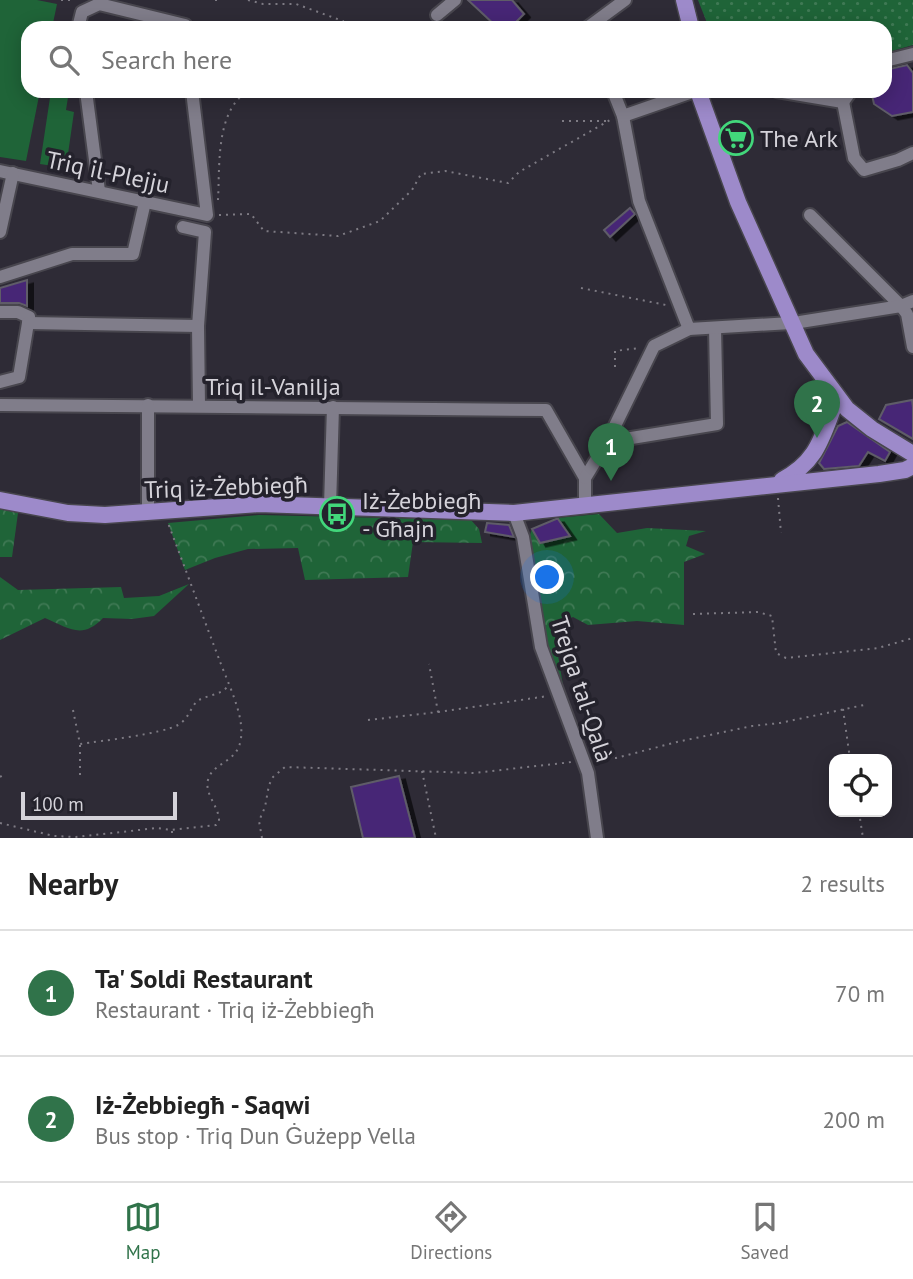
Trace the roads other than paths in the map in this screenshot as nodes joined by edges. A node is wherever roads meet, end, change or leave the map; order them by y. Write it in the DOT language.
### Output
graph roads {
  1 [pos="455,0"];
  2 [pos="625,0"];
  3 [pos="676,0"];
  4 [pos="684,0"];
  5 [pos="438,15"];
  6 [pos="80,21"];
  7 [pos="165,21"];
  8 [pos="596,21"];
  9 [pos="681,21"];
  10 [pos="689,21"];
  11 [pos="913,54"];
  12 [pos="892,59"];
  13 [pos="87,98"];
  14 [pos="193,98"];
  15 [pos="617,98"];
  16 [pos="676,98"];
  17 [pos="700,98"];
  18 [pos="709,98"];
  19 [pos="847,98"];
  20 [pos="623,116"];
  21 [pos="913,153"];
  22 [pos="6,172"];
  23 [pos="99,191"];
  24 [pos="145,202"];
  25 [pos="810,215"];
  26 [pos="183,227"];
  27 [pos="0,232"];
  28 [pos="0,277"];
  29 [pos="907,303"];
  30 [pos="0,312"];
  31 [pos="28,323"];
  32 [pos="795,323"];
  33 [pos="198,326"];
  34 [pos="689,328"];
  35 [pos="715,328"];
  36 [pos="913,347"];
  37 [pos="0,382"];
  38 [pos="837,399"];
  39 [pos="0,405"];
  40 [pos="148,405"];
  41 [pos="199,406"];
  42 [pos="333,407"];
  43 [pos="607,442"];
  44 [pos="913,447"];
  45 [pos="913,454"];
  46 [pos="813,456"];
  47 [pos="913,466"];
  48 [pos="585,478"];
  49 [pos="827,479"];
  50 [pos="776,483"];
  51 [pos="0,500"];
  52 [pos="330,506"];
  53 [pos="585,506"];
  54 [pos="156,512"];
  55 [pos="514,513"];
  56 [pos="597,838"];
  1 -- 5 [label="street"];
  2 -- 8 [label="street"];
  3 -- 9 [label="main road"];
  4 -- 10 [label="main road"];
  6 -- 7 [label="street"];
  11 -- 12 [label="street"];
  13 -- 23 [label="street"];
  14 -- 24 [label="street, Triq il-Plejju"];
  15 -- 20 [label="street"];
  16 -- 20 [label="street"];
  17 -- 32 [label="main road"];
  18 -- 32 [label="main road"];
  19 -- 21 [label="street"];
  20 -- 34 [label="street"];
  22 -- 23 [label="street, Triq il-Plejju"];
  22 -- 27 [label="street"];
  23 -- 24 [label="street, Triq il-Plejju"];
  24 -- 28 [label="street"];
  25 -- 29 [label="street"];
  26 -- 33 [label="street"];
  29 -- 32 [label="street"];
  29 -- 36 [label="street"];
  30 -- 31 [label="street"];
  31 -- 33 [label="street"];
  31 -- 37 [label="street"];
  32 -- 35 [label="street"];
  32 -- 38 [label="main road"];
  32 -- 44 [label="main road"];
  33 -- 41 [label="street"];
  34 -- 35 [label="street"];
  34 -- 43 [label="street"];
  35 -- 43 [label="street"];
  38 -- 45 [label="main road"];
  38 -- 46 [label="main road"];
  39 -- 40 [label="street, Triq il-Vanilja"];
  40 -- 41 [label="street, Triq il-Vanilja"];
  40 -- 54 [label="street"];
  41 -- 42 [label="street, Triq il-Vanilja"];
  42 -- 48 [label="street, Triq il-Vanilja"];
  42 -- 52 [label="street"];
  43 -- 48 [label="street"];
  46 -- 49 [label="main road"];
  46 -- 50 [label="main road"];
  47 -- 49 [label="main road, Triq iż-Żebbiegħ"];
  48 -- 53 [label="street"];
  49 -- 50 [label="main road, Triq iż-Żebbiegħ"];
  50 -- 53 [label="main road, Triq iż-Żebbiegħ"];
  51 -- 54 [label="main road, Triq iż-Żebbiegħ"];
  52 -- 54 [label="main road, Triq iż-Żebbiegħ"];
  52 -- 55 [label="main road, Triq iż-Żebbiegħ"];
  53 -- 55 [label="main road, Triq iż-Żebbiegħ"];
  55 -- 56 [label="street, Trejqa tal-Qalà"];
}
